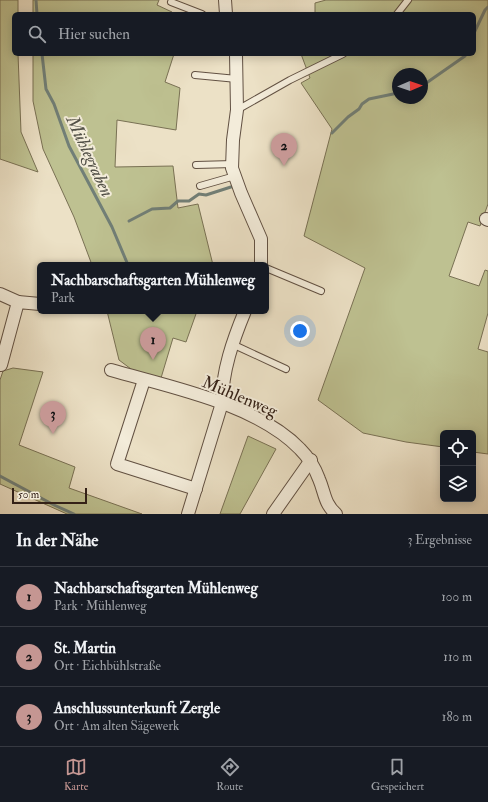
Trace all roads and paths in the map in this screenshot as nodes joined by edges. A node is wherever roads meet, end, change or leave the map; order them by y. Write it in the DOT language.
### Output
graph roads {
  1 [pos="225,0"];
  2 [pos="408,0"];
  3 [pos="171,2"];
  4 [pos="197,12"];
  5 [pos="226,12"];
  6 [pos="399,12"];
  7 [pos="236,56"];
  8 [pos="339,56"];
  9 [pos="195,75"];
  10 [pos="236,79"];
  11 [pos="237,110"];
  12 [pos="196,165"];
  13 [pos="234,170"];
  14 [pos="200,186"];
  15 [pos="261,262"];
  16 [pos="269,269"];
  17 [pos="321,291"];
  18 [pos="0,294"];
  19 [pos="18,302"];
  20 [pos="37,304"];
  21 [pos="244,314"];
  22 [pos="6,324"];
  23 [pos="232,344"];
  24 [pos="2,365"];
  25 [pos="286,369"];
  26 [pos="111,370"];
  27 [pos="144,380"];
  28 [pos="222,403"];
  29 [pos="311,460"];
  30 [pos="196,489"];
  31 [pos="330,512"];
  32 [pos="188,514"];
  33 [pos="273,514"];
  1 -- 5 [label="street"];
  2 -- 6 [label="lane"];
  3 -- 4 [label="lane"];
  7 -- 10 [label="street"];
  8 -- 11 [label="lane"];
  9 -- 10 [label="lane"];
  10 -- 11 [label="street"];
  11 -- 13 [label="street"];
  12 -- 13 [label="lane"];
  13 -- 14 [label="lane"];
  13 -- 15 [label="street"];
  16 -- 17 [label="lane"];
  18 -- 19 [label="street"];
  19 -- 20 [label="street"];
  19 -- 22 [label="street"];
  21 -- 23 [label="street"];
  22 -- 24 [label="street"];
  23 -- 25 [label="lane"];
  23 -- 28 [label="street"];
  26 -- 27 [label="street, Mühlenweg"];
  27 -- 28 [label="street, Mühlenweg"];
  27 -- 30 [label="street"];
  28 -- 29 [label="street, Mühlenweg"];
  28 -- 30 [label="street"];
  29 -- 31 [label="street, Mühlenweg"];
  29 -- 33 [label="street"];
  30 -- 32 [label="street"];
}
